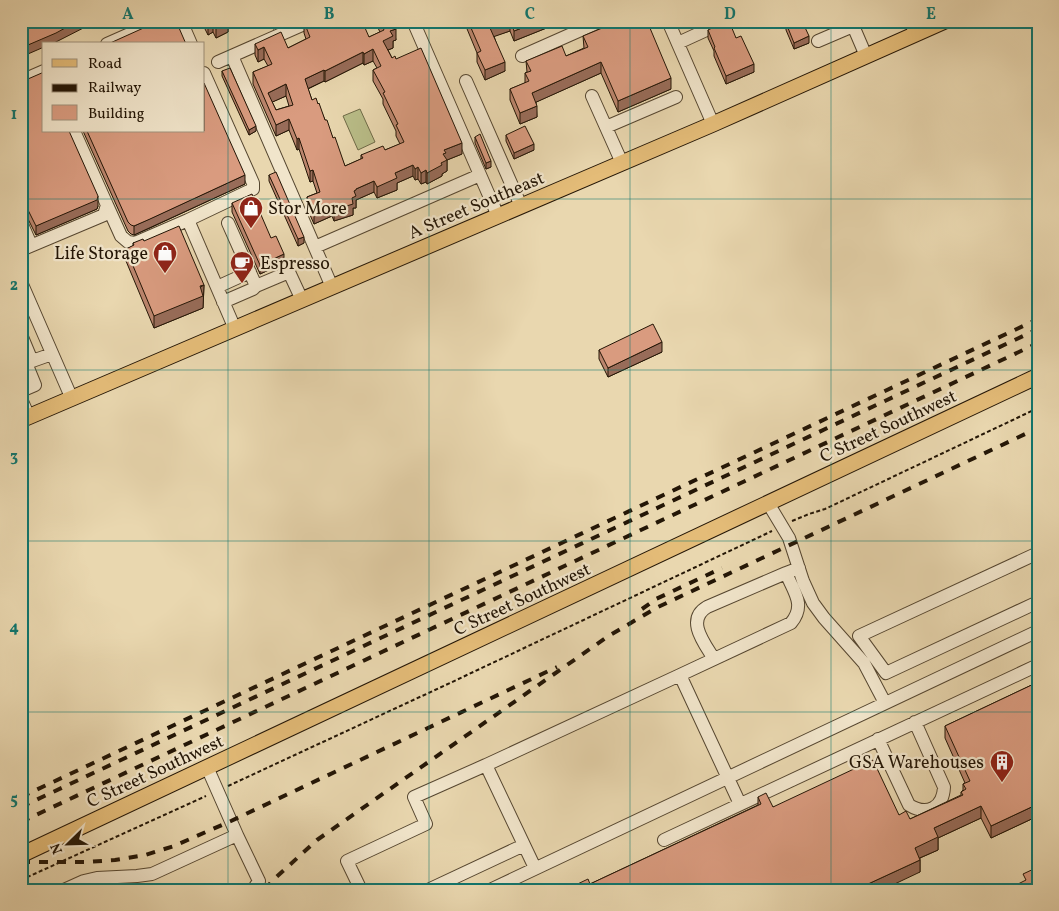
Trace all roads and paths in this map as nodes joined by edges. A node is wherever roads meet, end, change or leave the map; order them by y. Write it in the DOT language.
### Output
graph roads {
  1 [pos="159,21"];
  2 [pos="181,21"];
  3 [pos="311,21"];
  4 [pos="413,21"];
  5 [pos="601,21"];
  6 [pos="668,21"];
  7 [pos="726,21"];
  8 [pos="945,21"];
  9 [pos="852,24"];
  10 [pos="913,28"];
  11 [pos="818,41"];
  12 [pos="112,42"];
  13 [pos="190,42"];
  14 [pos="678,44"];
  15 [pos="232,56"];
  16 [pos="522,56"];
  17 [pos="866,56"];
  18 [pos="218,62"];
  19 [pos="42,72"];
  20 [pos="205,75"];
  21 [pos="21,81"];
  22 [pos="466,81"];
  23 [pos="592,96"];
  24 [pos="676,97"];
  25 [pos="714,124"];
  26 [pos="606,127"];
  27 [pos="74,132"];
  28 [pos="622,163"];
  29 [pos="480,176"];
  30 [pos="107,206"];
  31 [pos="521,206"];
  32 [pos="498,216"];
  33 [pos="188,220"];
  34 [pos="21,222"];
  35 [pos="228,223"];
  36 [pos="26,247"];
  37 [pos="315,247"];
  38 [pos="250,272"];
  39 [pos="21,282"];
  40 [pos="217,286"];
  41 [pos="256,286"];
  42 [pos="332,287"];
  43 [pos="302,300"];
  44 [pos="223,302"];
  45 [pos="235,329"];
  46 [pos="22,337"];
  47 [pos="52,354"];
  48 [pos="26,363"];
  49 [pos="1038,376"];
  50 [pos="21,391"];
  51 [pos="21,399"];
  52 [pos="72,399"];
  53 [pos="1038,408"];
  54 [pos="25,418"];
  55 [pos="768,503"];
  56 [pos="800,518"];
  57 [pos="761,536"];
  58 [pos="1038,553"];
  59 [pos="799,568"];
  60 [pos="786,573"];
  61 [pos="1038,602"];
  62 [pos="1038,631"];
  63 [pos="714,660"];
  64 [pos="1038,664"];
  65 [pos="680,674"];
  66 [pos="885,703"];
  67 [pos="914,722"];
  68 [pos="878,739"];
  69 [pos="486,765"];
  70 [pos="207,767"];
  71 [pos="728,778"];
  72 [pos="230,785"];
  73 [pos="205,796"];
  74 [pos="740,804"];
  75 [pos="238,834"];
  76 [pos="664,840"];
  77 [pos="524,844"];
  78 [pos="21,855"];
  79 [pos="536,868"];
  80 [pos="21,880"];
  81 [pos="64,890"];
  82 [pos="253,890"];
  83 [pos="361,890"];
  84 [pos="428,890"];
  85 [pos="490,890"];
  1 -- 12 [label="street"];
  2 -- 13 [label="street"];
  3 -- 15 [label="street"];
  4 -- 29 [label="street"];
  5 -- 16 [label="street"];
  6 -- 14 [label="street"];
  7 -- 14 [label="street"];
  8 -- 10 [label="main road, A Street Southeast"];
  9 -- 11 [label="street"];
  9 -- 17 [label="street"];
  10 -- 17 [label="main road, A Street Southeast"];
  14 -- 25 [label="street"];
  15 -- 18 [label="street"];
  15 -- 37 [label="street"];
  17 -- 25 [label="main road, A Street Southeast"];
  19 -- 21 [label="street"];
  20 -- 33 [label="street"];
  22 -- 31 [label="street"];
  23 -- 26 [label="street"];
  24 -- 26 [label="street"];
  25 -- 28 [label="main road, A Street Southeast"];
  26 -- 28 [label="street"];
  27 -- 30 [label="street"];
  28 -- 31 [label="main road, A Street Southeast"];
  29 -- 32 [label="street"];
  29 -- 37 [label="street"];
  30 -- 33 [label="street"];
  30 -- 36 [label="street"];
  31 -- 32 [label="main road, A Street Southeast"];
  32 -- 42 [label="main road, A Street Southeast"];
  33 -- 40 [label="street"];
  34 -- 36 [label="street"];
  35 -- 38 [label="street"];
  37 -- 42 [label="street"];
  38 -- 40 [label="street"];
  38 -- 41 [label="street"];
  39 -- 47 [label="street"];
  40 -- 44 [label="street"];
  41 -- 43 [label="street"];
  41 -- 44 [label="street"];
  42 -- 43 [label="main road, A Street Southeast"];
  43 -- 45 [label="main road, A Street Southeast"];
  44 -- 45 [label="street"];
  45 -- 52 [label="main road, A Street Southeast"];
  46 -- 48 [label="street"];
  47 -- 48 [label="street"];
  47 -- 52 [label="street"];
  48 -- 50 [label="street"];
  49 -- 55 [label="main road, C Street Southwest"];
  51 -- 54 [label="street"];
  52 -- 54 [label="main road, A Street Southeast"];
  53 -- 56 [label="path"];
  55 -- 59 [label="street"];
  55 -- 70 [label="main road, C Street Southwest"];
  57 -- 72 [label="path"];
  58 -- 61 [label="street"];
  59 -- 60 [label="street"];
  59 -- 66 [label="street"];
  60 -- 63 [label="street"];
  60 -- 63 [label="street"];
  62 -- 66 [label="street"];
  63 -- 65 [label="street"];
  64 -- 67 [label="street"];
  65 -- 69 [label="street"];
  65 -- 71 [label="street"];
  66 -- 71 [label="street"];
  67 -- 68 [label="street"];
  67 -- 68 [label="street"];
  68 -- 74 [label="street"];
  69 -- 77 [label="street"];
  69 -- 83 [label="street"];
  70 -- 75 [label="street"];
  70 -- 78 [label="main road, C Street Southwest"];
  71 -- 74 [label="street"];
  71 -- 79 [label="street"];
  73 -- 80 [label="path"];
  74 -- 76 [label="street"];
  75 -- 81 [label="street"];
  75 -- 82 [label="street"];
  77 -- 79 [label="street"];
  77 -- 84 [label="street"];
  79 -- 85 [label="street"];
}
